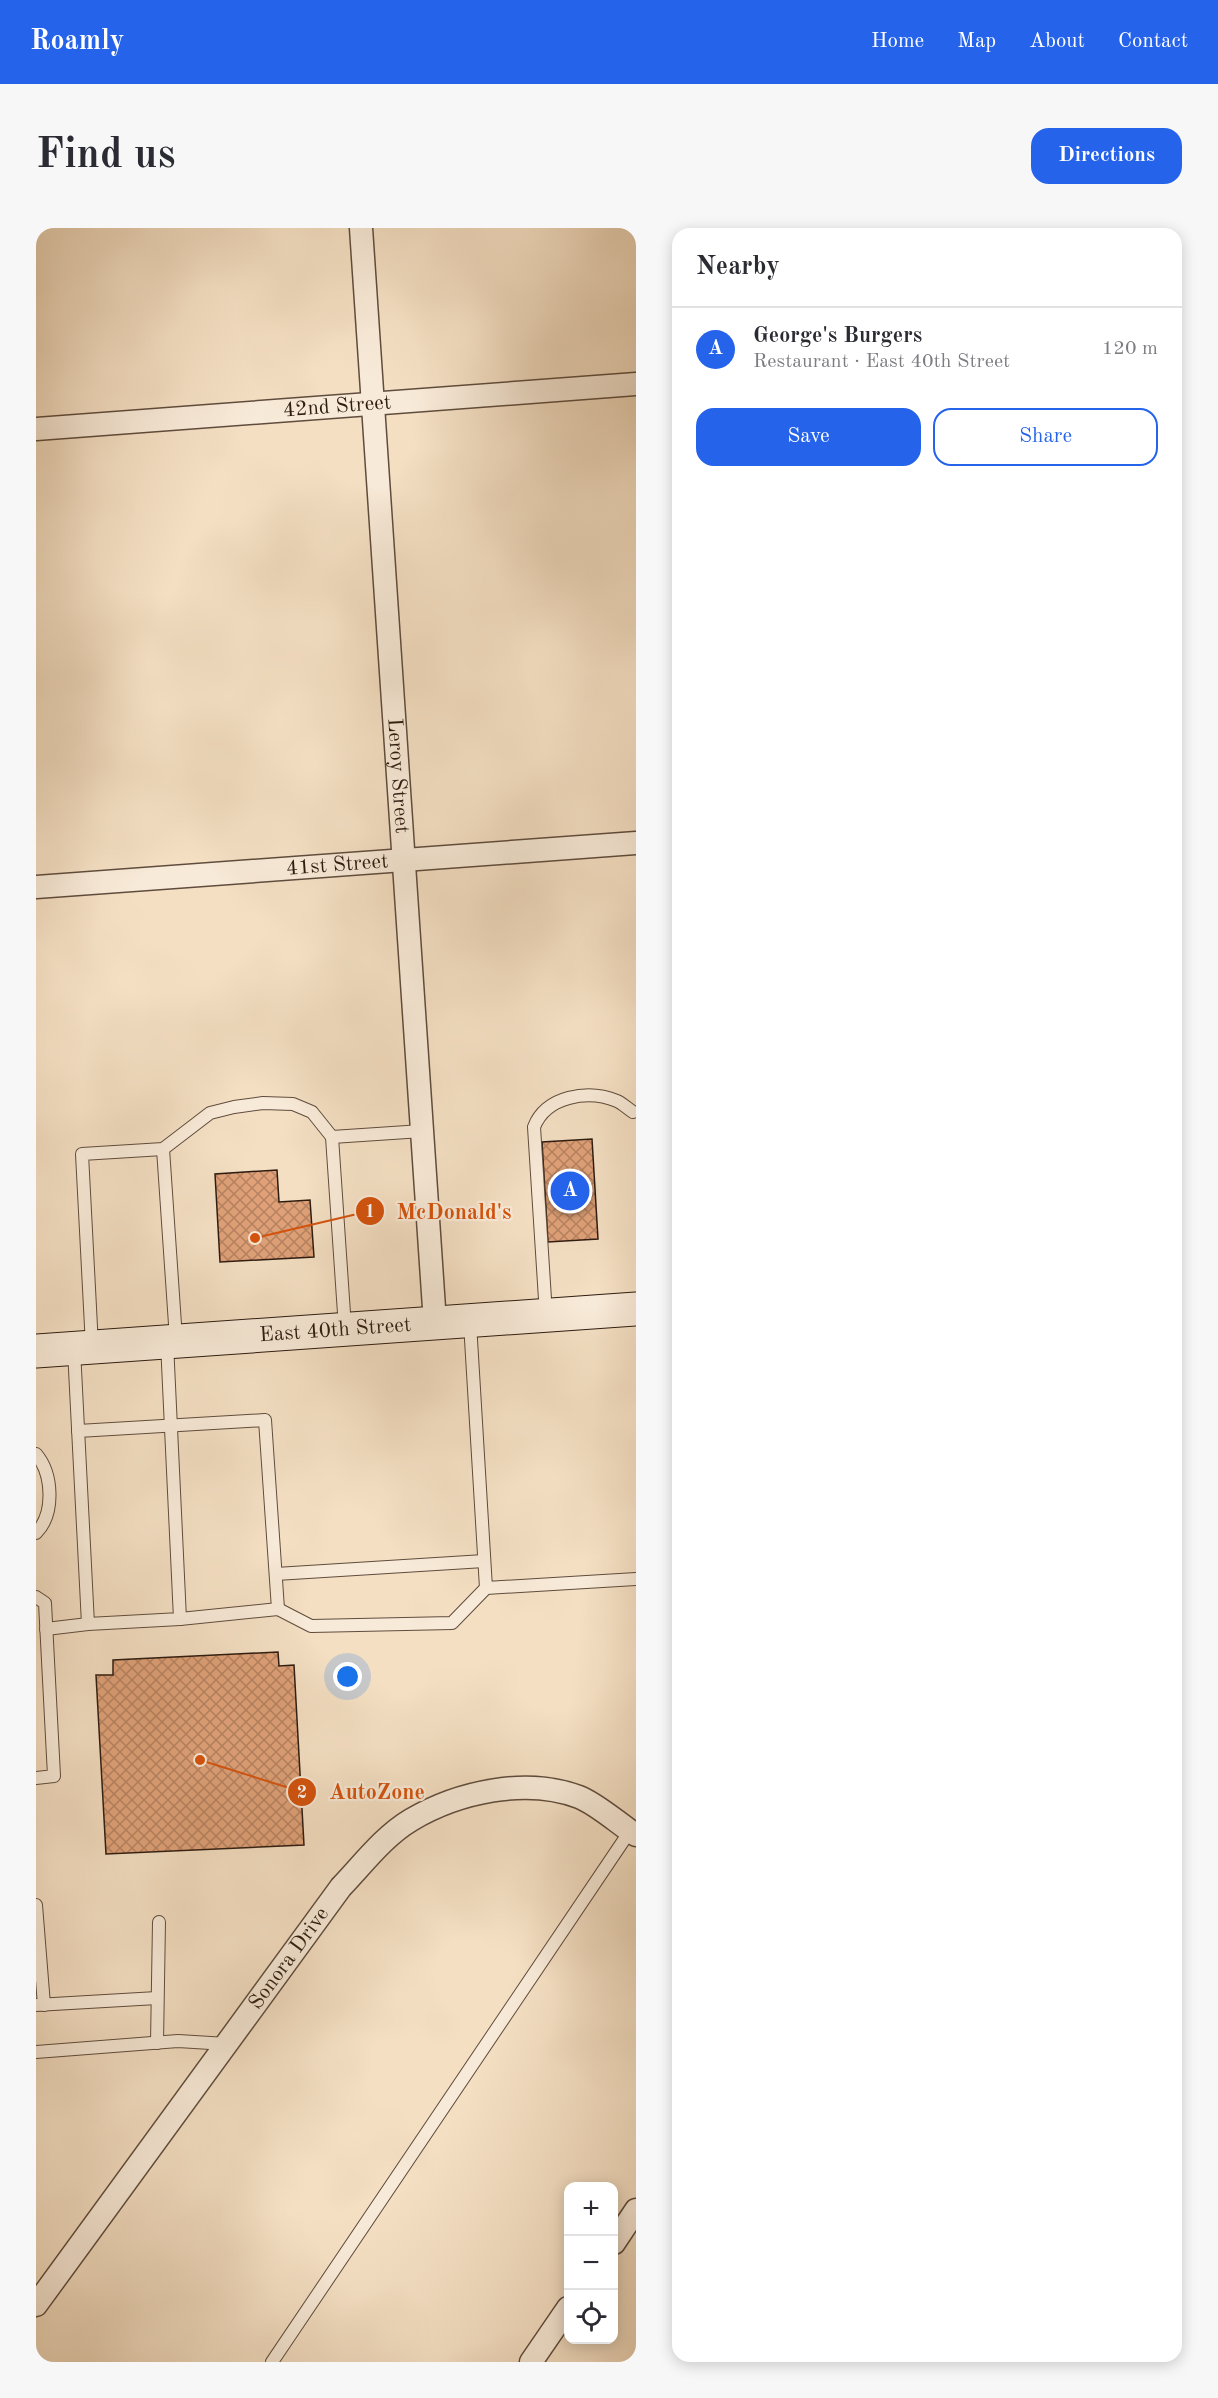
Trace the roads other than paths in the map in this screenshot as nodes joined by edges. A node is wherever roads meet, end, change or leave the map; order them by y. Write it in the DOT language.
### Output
graph roads {
  1 [pos="361,228"];
  2 [pos="636,384"];
  3 [pos="373,404"];
  4 [pos="36,429"];
  5 [pos="636,843"];
  6 [pos="403,859"];
  7 [pos="36,886"];
  8 [pos="633,1112"];
  9 [pos="422,1131"];
  10 [pos="332,1137"];
  11 [pos="163,1149"];
  12 [pos="636,1309"];
  13 [pos="546,1315"];
  14 [pos="470,1321"];
  15 [pos="435,1323"];
  16 [pos="345,1329"];
  17 [pos="172,1342"];
  18 [pos="83,1348"];
  19 [pos="36,1351"];
  20 [pos="170,1425"];
  21 [pos="78,1431"];
  22 [pos="36,1454"];
  23 [pos="36,1533"];
  24 [pos="484,1561"];
  25 [pos="276,1574"];
  26 [pos="636,1579"];
  27 [pos="486,1588"];
  28 [pos="36,1597"];
  29 [pos="278,1609"];
  30 [pos="180,1619"];
  31 [pos="88,1624"];
  32 [pos="46,1629"];
  33 [pos="36,1778"];
  34 [pos="633,1833"];
  35 [pos="36,1905"];
  36 [pos="159,1922"];
  37 [pos="157,1998"];
  38 [pos="40,2005"];
  39 [pos="157,2043"];
  40 [pos="226,2044"];
  41 [pos="36,2052"];
  42 [pos="636,2210"];
  43 [pos="618,2237"];
  44 [pos="36,2305"];
  45 [pos="564,2314"];
  46 [pos="272,2362"];
  47 [pos="531,2362"];
  1 -- 3 [label="street, Leroy Street"];
  2 -- 3 [label="street, 42nd Street"];
  3 -- 4 [label="street, 42nd Street"];
  3 -- 6 [label="street, Leroy Street"];
  5 -- 6 [label="street, 41st Street"];
  6 -- 7 [label="street, 41st Street"];
  6 -- 9 [label="street, Leroy Street"];
  8 -- 13 [label="lane"];
  9 -- 10 [label="lane"];
  9 -- 15 [label="street, Leroy Street"];
  10 -- 11 [label="lane"];
  10 -- 16 [label="lane"];
  11 -- 17 [label="lane"];
  11 -- 18 [label="lane"];
  12 -- 13 [label="main road, East 40th Street"];
  13 -- 14 [label="main road, East 40th Street"];
  14 -- 15 [label="main road, East 40th Street"];
  14 -- 24 [label="lane"];
  15 -- 16 [label="main road, East 40th Street"];
  16 -- 17 [label="main road, East 40th Street"];
  17 -- 18 [label="main road, East 40th Street"];
  17 -- 20 [label="lane"];
  18 -- 19 [label="main road, East 40th Street"];
  18 -- 21 [label="lane"];
  20 -- 21 [label="lane"];
  20 -- 25 [label="lane"];
  20 -- 30 [label="lane"];
  21 -- 31 [label="lane"];
  22 -- 23 [label="lane"];
  24 -- 25 [label="lane"];
  24 -- 27 [label="lane"];
  25 -- 29 [label="lane"];
  26 -- 27 [label="lane"];
  27 -- 29 [label="lane"];
  28 -- 32 [label="lane"];
  29 -- 30 [label="lane"];
  30 -- 31 [label="lane"];
  31 -- 32 [label="lane"];
  32 -- 33 [label="lane"];
  34 -- 40 [label="street, Sonora Drive"];
  34 -- 46 [label="lane"];
  35 -- 38 [label="lane"];
  36 -- 37 [label="lane"];
  37 -- 38 [label="lane"];
  37 -- 39 [label="lane"];
  39 -- 40 [label="lane"];
  39 -- 41 [label="lane"];
  40 -- 44 [label="street, Sonora Drive"];
  42 -- 43 [label="street"];
  45 -- 47 [label="street"];
}
